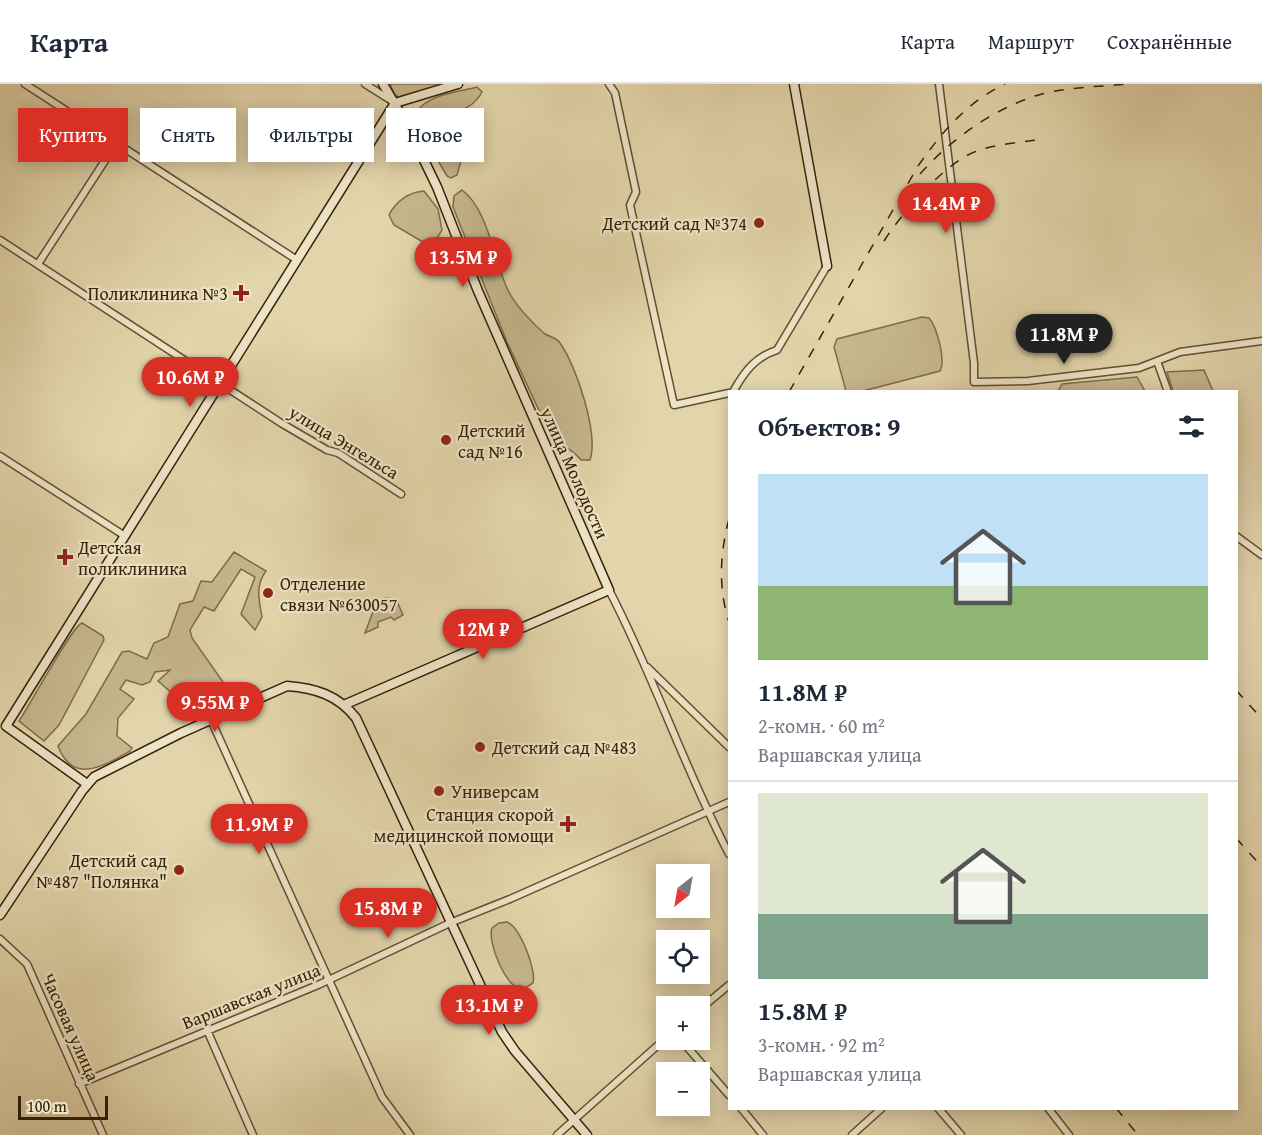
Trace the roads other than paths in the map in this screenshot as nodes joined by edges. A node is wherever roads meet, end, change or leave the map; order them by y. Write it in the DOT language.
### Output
graph roads {
  1 [pos="25,84"];
  2 [pos="365,84"];
  3 [pos="383,84"];
  4 [pos="458,84"];
  5 [pos="609,84"];
  6 [pos="794,84"];
  7 [pos="939,84"];
  8 [pos="395,103"];
  9 [pos="63,108"];
  10 [pos="128,149"];
  11 [pos="104,162"];
  12 [pos="0,240"];
  13 [pos="297,260"];
  14 [pos="38,264"];
  15 [pos="827,266"];
  16 [pos="1262,342"];
  17 [pos="1157,361"];
  18 [pos="222,383"];
  19 [pos="732,390"];
  20 [pos="1167,390"];
  21 [pos="728,393"];
  22 [pos="0,456"];
  23 [pos="401,494"];
  24 [pos="125,536"];
  25 [pos="1238,537"];
  26 [pos="1262,555"];
  27 [pos="609,590"];
  28 [pos="645,665"];
  29 [pos="346,704"];
  30 [pos="211,720"];
  31 [pos="3,724"];
  32 [pos="728,746"];
  33 [pos="87,784"];
  34 [pos="728,802"];
  35 [pos="705,811"];
  36 [pos="728,852"];
  37 [pos="0,915"];
  38 [pos="450,923"];
  39 [pos="0,939"];
  40 [pos="329,980"];
  41 [pos="728,986"];
  42 [pos="710,1001"];
  43 [pos="207,1030"];
  44 [pos="656,1047"];
  45 [pos="690,1050"];
  46 [pos="79,1084"];
  47 [pos="728,1094"];
  48 [pos="743,1110"];
  49 [pos="880,1110"];
  50 [pos="940,1110"];
  51 [pos="1050,1110"];
  52 [pos="574,1120"];
  53 [pos="103,1135"];
  54 [pos="253,1135"];
  55 [pos="410,1135"];
  56 [pos="557,1135"];
  57 [pos="587,1135"];
  58 [pos="763,1135"];
  59 [pos="852,1135"];
  60 [pos="961,1135"];
  61 [pos="1069,1135"];
  1 -- 9 [label="street"];
  2 -- 8 [label="street"];
  3 -- 8 [label="street, улица Молодости"];
  4 -- 8 [label="street"];
  5 -- 21 [label="street"];
  6 -- 15 [label="street"];
  7 -- 17 [label="street"];
  8 -- 13 [label="street"];
  8 -- 27 [label="street, улица Молодости"];
  10 -- 13 [label="street"];
  11 -- 14 [label="street"];
  12 -- 14 [label="street, улица Энгельса"];
  13 -- 18 [label="street"];
  14 -- 18 [label="street, улица Энгельса"];
  15 -- 19 [label="street"];
  16 -- 17 [label="street"];
  17 -- 20 [label="street"];
  18 -- 23 [label="street, улица Энгельса"];
  18 -- 24 [label="street"];
  22 -- 24 [label="street"];
  24 -- 31 [label="street"];
  25 -- 26 [label="street"];
  27 -- 28 [label="street, улица Молодости"];
  27 -- 29 [label="street"];
  28 -- 32 [label="street"];
  28 -- 35 [label="street, улица Молодости"];
  29 -- 30 [label="street"];
  29 -- 38 [label="street"];
  30 -- 33 [label="street"];
  30 -- 40 [label="street"];
  31 -- 33 [label="street"];
  33 -- 37 [label="street"];
  34 -- 35 [label="street, Варшавская улица"];
  35 -- 36 [label="street, улица Молодости"];
  35 -- 38 [label="street, Варшавская улица"];
  38 -- 40 [label="street, Варшавская улица"];
  38 -- 52 [label="street"];
  39 -- 46 [label="street, Часовая улица"];
  40 -- 43 [label="street, Варшавская улица"];
  40 -- 55 [label="street"];
  41 -- 42 [label="street"];
  43 -- 46 [label="street, Варшавская улица"];
  43 -- 54 [label="street"];
  44 -- 52 [label="street"];
  45 -- 47 [label="street"];
  46 -- 53 [label="street, Часовая улица"];
  48 -- 58 [label="street"];
  49 -- 59 [label="street"];
  50 -- 60 [label="street"];
  51 -- 61 [label="street"];
  52 -- 56 [label="street"];
  52 -- 57 [label="street"];
}
